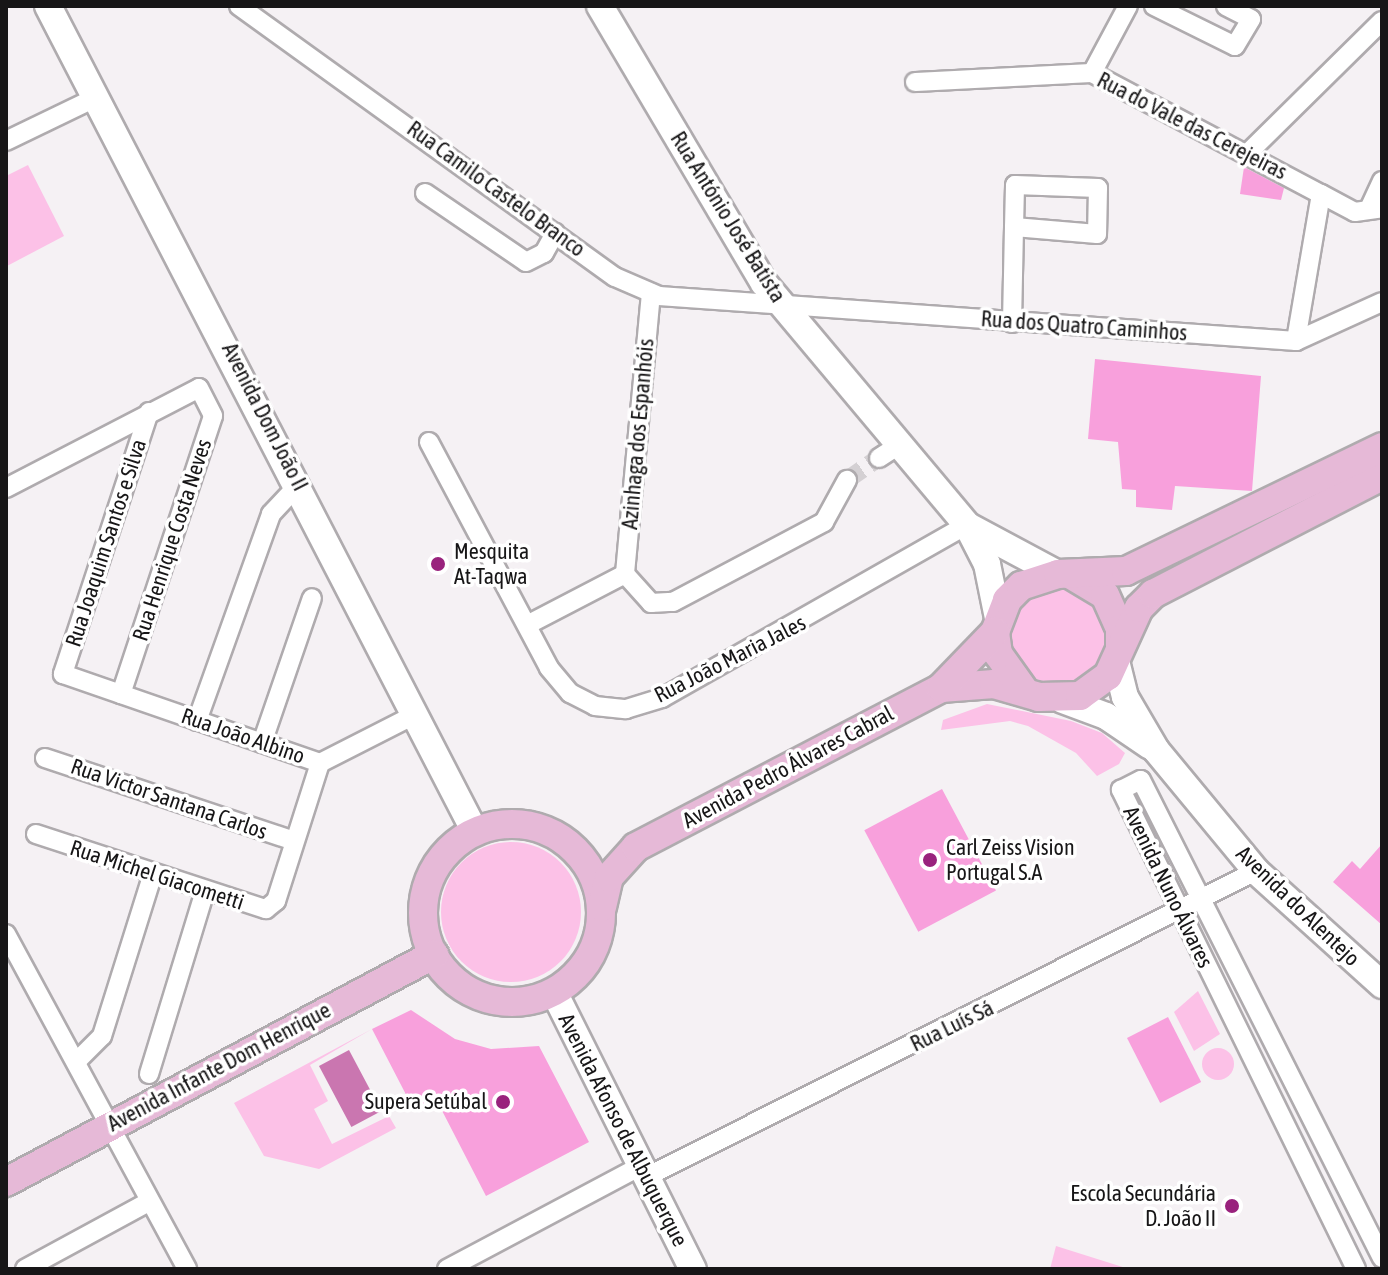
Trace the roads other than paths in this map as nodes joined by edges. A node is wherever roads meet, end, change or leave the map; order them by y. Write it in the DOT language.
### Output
graph roads {
  1 [pos="48,6"];
  2 [pos="239,6"];
  3 [pos="600,6"];
  4 [pos="1128,6"];
  5 [pos="1154,6"];
  6 [pos="1226,6"];
  7 [pos="1382,21"];
  8 [pos="1092,73"];
  9 [pos="915,82"];
  10 [pos="97,97"];
  11 [pos="6,141"];
  12 [pos="1248,153"];
  13 [pos="1382,181"];
  14 [pos="425,193"];
  15 [pos="1321,194"];
  16 [pos="1376,208"];
  17 [pos="1014,227"];
  18 [pos="555,233"];
  19 [pos="651,293"];
  20 [pos="778,301"];
  21 [pos="1382,302"];
  22 [pos="1012,323"];
  23 [pos="1296,341"];
  24 [pos="149,412"];
  25 [pos="429,442"];
  26 [pos="1382,447"];
  27 [pos="1382,476"];
  28 [pos="847,480"];
  29 [pos="299,484"];
  30 [pos="6,488"];
  31 [pos="967,525"];
  32 [pos="625,574"];
  33 [pos="1065,575"];
  34 [pos="312,598"];
  35 [pos="527,625"];
  36 [pos="997,625"];
  37 [pos="1118,654"];
  38 [pos="63,674"];
  39 [pos="941,688"];
  40 [pos="1023,689"];
  41 [pos="121,694"];
  42 [pos="1063,700"];
  43 [pos="416,714"];
  44 [pos="197,721"];
  45 [pos="262,743"];
  46 [pos="1156,750"];
  47 [pos="45,758"];
  48 [pos="320,763"];
  49 [pos="475,832"];
  50 [pos="36,834"];
  51 [pos="294,841"];
  52 [pos="571,846"];
  53 [pos="636,847"];
  54 [pos="1256,871"];
  55 [pos="153,873"];
  56 [pos="205,891"];
  57 [pos="1202,901"];
  58 [pos="1181,912"];
  59 [pos="601,916"];
  60 [pos="6,934"];
  61 [pos="434,954"];
  62 [pos="1382,985"];
  63 [pos="554,992"];
  64 [pos="77,1061"];
  65 [pos="149,1074"];
  66 [pos="111,1125"];
  67 [pos="644,1172"];
  68 [pos="6,1182"];
  69 [pos="150,1201"];
  70 [pos="1382,1258"];
  71 [pos="25,1269"];
  72 [pos="187,1269"];
  73 [pos="447,1269"];
  74 [pos="693,1269"];
  75 [pos="1356,1269"];
  1 -- 10 [label="main road, Avenida Dom João II"];
  2 -- 18 [label="street, Rua Camilo Castelo Branco"];
  3 -- 20 [label="main road, Rua António José Batista"];
  4 -- 8 [label="street"];
  5 -- 6 [label="street"];
  7 -- 12 [label="street"];
  8 -- 9 [label="street, Rua do Vale das Cerejeiras"];
  8 -- 12 [label="street, Rua do Vale das Cerejeiras"];
  10 -- 11 [label="street"];
  10 -- 29 [label="main road, Avenida Dom João II"];
  12 -- 15 [label="street, Rua do Vale das Cerejeiras"];
  13 -- 16 [label="street, Rua do Vale das Cerejeiras"];
  14 -- 18 [label="street"];
  15 -- 16 [label="street, Rua do Vale das Cerejeiras"];
  15 -- 23 [label="street"];
  17 -- 17 [label="street"];
  17 -- 22 [label="street"];
  18 -- 19 [label="street, Rua Camilo Castelo Branco"];
  19 -- 20 [label="street, Rua Camilo Castelo Branco"];
  19 -- 32 [label="street, Azinhaga dos Espanhóis"];
  20 -- 22 [label="street, Rua dos Quatro Caminhos"];
  20 -- 31 [label="main road, Rua António José Batista"];
  21 -- 23 [label="street, Rua dos Quatro Caminhos"];
  22 -- 23 [label="street, Rua dos Quatro Caminhos"];
  24 -- 30 [label="street"];
  24 -- 38 [label="street, Rua Joaquim Santos e Silva"];
  24 -- 41 [label="street, Rua Henrique Costa Neves"];
  25 -- 35 [label="street, Rua João Maria Jales"];
  26 -- 33 [label="main road, Avenida Pedro Álvares Cabral"];
  27 -- 37 [label="main road"];
  28 -- 32 [label="street"];
  29 -- 43 [label="main road, Avenida Dom João II"];
  29 -- 44 [label="street"];
  31 -- 33 [label="main road, Rua António José Batista"];
  31 -- 35 [label="street, Rua João Maria Jales"];
  31 -- 36 [label="main road, Rua António José Batista"];
  32 -- 35 [label="street"];
  33 -- 36 [label="main road, Avenida Pedro Álvares Cabral"];
  33 -- 37 [label="main road"];
  34 -- 45 [label="street"];
  36 -- 39 [label="main road, Avenida Pedro Álvares Cabral"];
  36 -- 40 [label="main road"];
  37 -- 42 [label="main road"];
  37 -- 46 [label="main road, Avenida do Alentejo"];
  38 -- 41 [label="street, Rua João Albino"];
  39 -- 40 [label="main road, Avenida Pedro Álvares Cabral"];
  39 -- 53 [label="main road, Avenida Pedro Álvares Cabral"];
  40 -- 42 [label="main road, Avenida Pedro Álvares Cabral"];
  41 -- 44 [label="street, Rua João Albino"];
  42 -- 46 [label="main road, Avenida do Alentejo"];
  43 -- 48 [label="street, Rua João Albino"];
  43 -- 49 [label="main road, Avenida Dom João II"];
  44 -- 45 [label="street, Rua João Albino"];
  45 -- 48 [label="street, Rua João Albino"];
  46 -- 54 [label="main road, Avenida do Alentejo"];
  47 -- 51 [label="street, Rua Victor Santana Carlos"];
  48 -- 51 [label="street, Rua Michel Giacometti"];
  49 -- 52 [label="main road"];
  49 -- 61 [label="main road"];
  50 -- 55 [label="street, Rua Michel Giacometti"];
  51 -- 56 [label="street, Rua Michel Giacometti"];
  52 -- 53 [label="main road, Avenida Pedro Álvares Cabral"];
  52 -- 59 [label="main road"];
  53 -- 59 [label="main road, Avenida Pedro Álvares Cabral"];
  54 -- 57 [label="street, Rua Luís Sá"];
  54 -- 62 [label="main road, Avenida do Alentejo"];
  55 -- 56 [label="street, Rua Michel Giacometti"];
  55 -- 64 [label="street"];
  56 -- 65 [label="street"];
  57 -- 58 [label="street, Rua Luís Sá"];
  57 -- 58 [label="street, Avenida Nuno Álvares"];
  57 -- 70 [label="street, Avenida Nuno Álvares"];
  58 -- 67 [label="street, Rua Luís Sá"];
  58 -- 75 [label="street, Avenida Nuno Álvares"];
  59 -- 63 [label="main road"];
  60 -- 64 [label="street"];
  61 -- 63 [label="main road"];
  61 -- 66 [label="main road, Avenida Infante Dom Henrique"];
  63 -- 67 [label="main road, Avenida Afonso de Albuquerque"];
  64 -- 66 [label="street"];
  66 -- 68 [label="main road, Avenida Infante Dom Henrique"];
  66 -- 69 [label="street"];
  67 -- 73 [label="street, Rua Luís Sá"];
  67 -- 74 [label="main road, Avenida Afonso de Albuquerque"];
  69 -- 71 [label="street"];
  69 -- 72 [label="street"];
}
